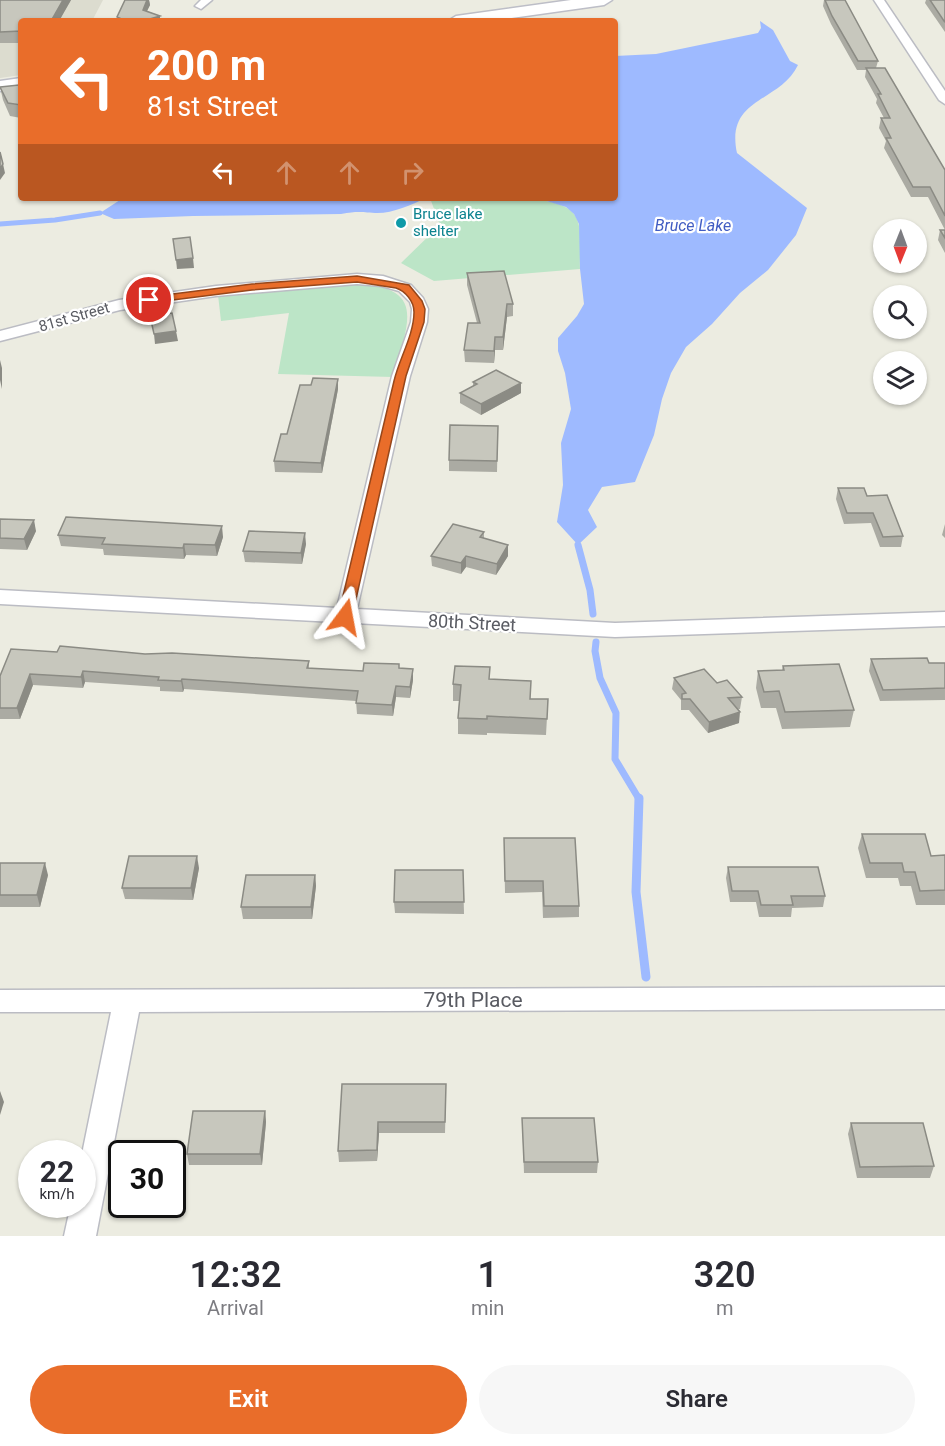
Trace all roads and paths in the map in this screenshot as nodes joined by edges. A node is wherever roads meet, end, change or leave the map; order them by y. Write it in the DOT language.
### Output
graph roads {
  1 [pos="604,0"];
  2 [pos="879,0"];
  3 [pos="584,1"];
  4 [pos="475,18"];
  5 [pos="18,83"];
  6 [pos="0,86"];
  7 [pos="945,100"];
  8 [pos="0,336"];
  9 [pos="0,597"];
  10 [pos="345,617"];
  11 [pos="945,619"];
  12 [pos="945,998"];
  13 [pos="0,1001"];
  14 [pos="127,1001"];
  15 [pos="80,1236"];
  1 -- 3 [label="main road"];
  2 -- 7 [label="street"];
  3 -- 4 [label="main road"];
  5 -- 6 [label="main road"];
  8 -- 10 [label="street, 81st Street"];
  9 -- 10 [label="street, 80th Street"];
  10 -- 11 [label="street, 80th Street"];
  12 -- 14 [label="street, 79th Place"];
  13 -- 14 [label="street, 79th Place"];
  14 -- 15 [label="street"];
}
